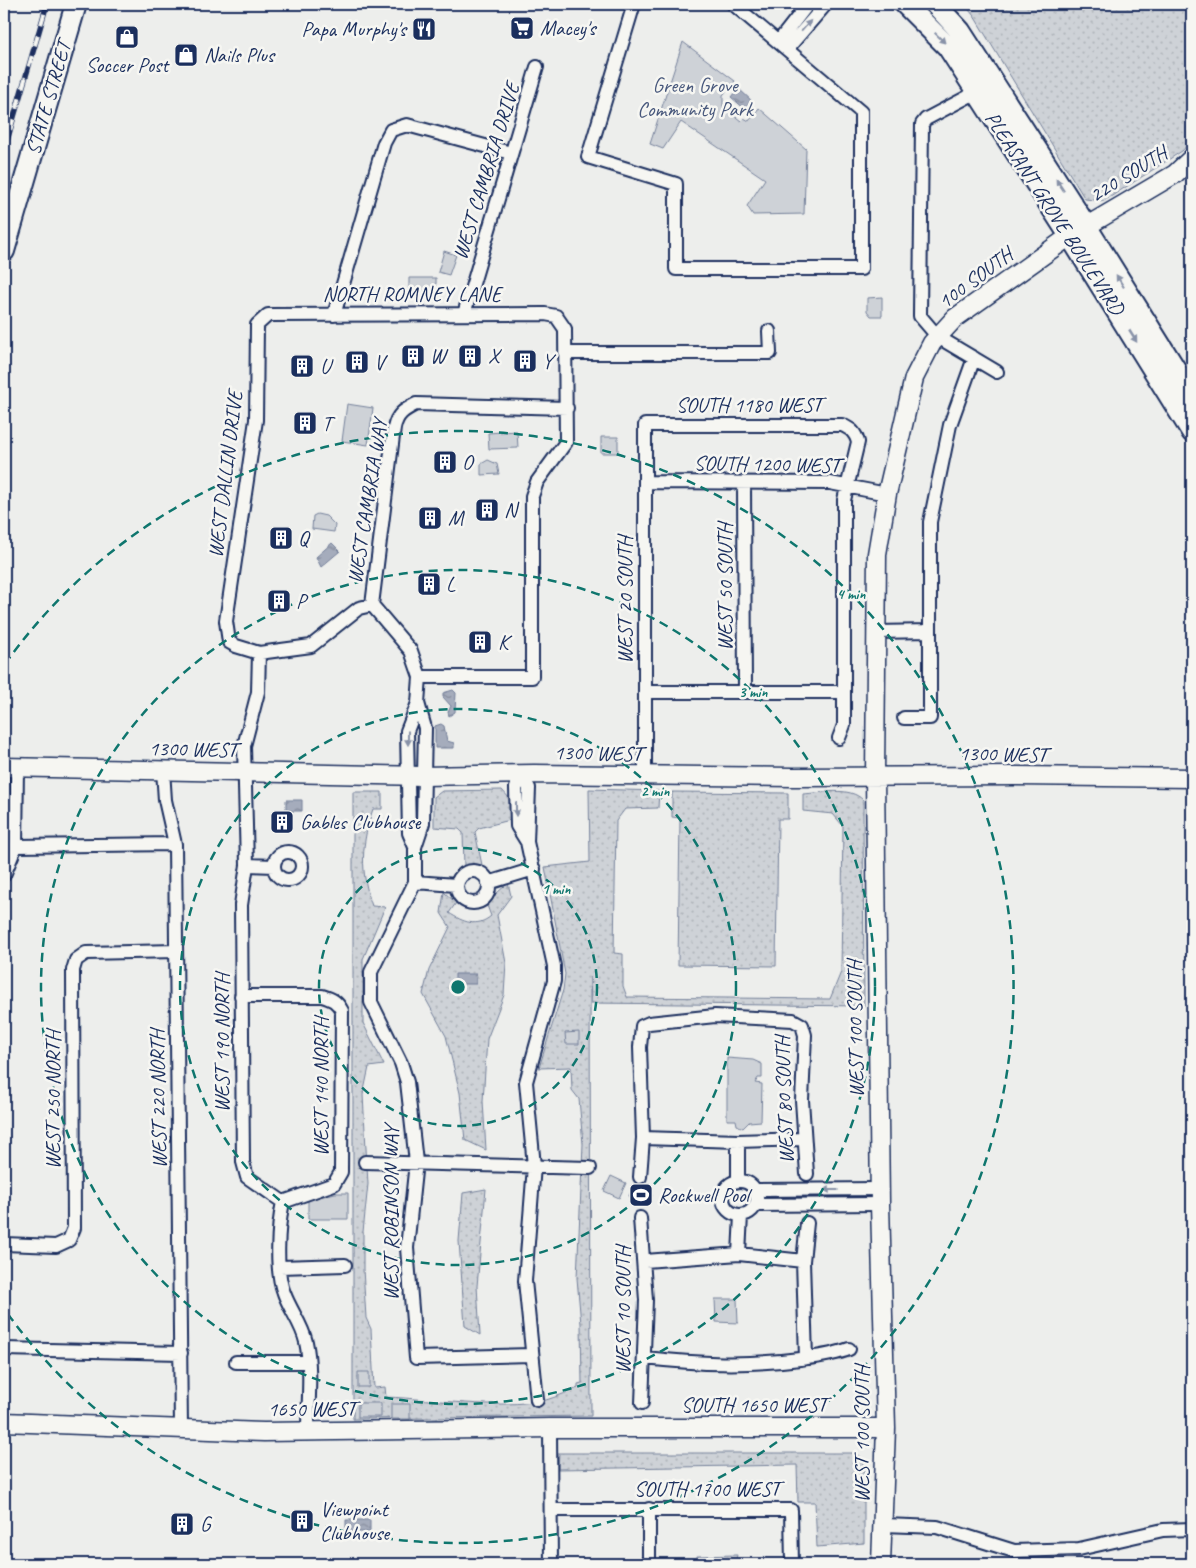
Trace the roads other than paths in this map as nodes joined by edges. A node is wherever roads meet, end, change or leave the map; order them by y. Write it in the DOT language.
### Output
graph roads {
  1 [pos="76,4"];
  2 [pos="634,4"];
  3 [pos="733,4"];
  4 [pos="808,4"];
  5 [pos="826,4"];
  6 [pos="906,4"];
  7 [pos="935,4"];
  8 [pos="783,45"];
  9 [pos="537,68"];
  10 [pos="977,92"];
  11 [pos="511,153"];
  12 [pos="1192,158"];
  13 [pos="1078,231"];
  14 [pos="4,251"];
  15 [pos="464,314"];
  16 [pos="268,315"];
  17 [pos="334,315"];
  18 [pos="768,331"];
  19 [pos="938,337"];
  20 [pos="566,353"];
  21 [pos="974,358"];
  22 [pos="997,372"];
  23 [pos="1192,396"];
  24 [pos="567,408"];
  25 [pos="645,425"];
  26 [pos="1192,432"];
  27 [pos="645,482"];
  28 [pos="744,483"];
  29 [pos="848,484"];
  30 [pos="887,494"];
  31 [pos="372,605"];
  32 [pos="876,632"];
  33 [pos="930,632"];
  34 [pos="259,653"];
  35 [pos="420,678"];
  36 [pos="745,690"];
  37 [pos="645,692"];
  38 [pos="844,692"];
  39 [pos="418,703"];
  40 [pos="904,718"];
  41 [pos="839,738"];
  42 [pos="10,768"];
  43 [pos="163,770"];
  44 [pos="244,772"];
  45 [pos="520,774"];
  46 [pos="416,775"];
  47 [pos="645,776"];
  48 [pos="875,776"];
  49 [pos="1192,778"];
  50 [pos="175,844"];
  51 [pos="16,846"];
  52 [pos="247,865"];
  53 [pos="274,866"];
  54 [pos="534,869"];
  55 [pos="4,875"];
  56 [pos="415,882"];
  57 [pos="488,883"];
  58 [pos="456,885"];
  59 [pos="176,951"];
  60 [pos="241,996"];
  61 [pos="643,1138"];
  62 [pos="804,1139"];
  63 [pos="738,1141"];
  64 [pos="365,1162"];
  65 [pos="416,1162"];
  66 [pos="534,1166"];
  67 [pos="590,1168"];
  68 [pos="807,1174"];
  69 [pos="640,1177"];
  70 [pos="738,1181"];
  71 [pos="755,1190"];
  72 [pos="880,1197"];
  73 [pos="284,1202"];
  74 [pos="755,1205"];
  75 [pos="741,1215"];
  76 [pos="640,1218"];
  77 [pos="807,1223"];
  78 [pos="4,1244"];
  79 [pos="740,1254"];
  80 [pos="645,1261"];
  81 [pos="804,1261"];
  82 [pos="345,1265"];
  83 [pos="280,1267"];
  84 [pos="4,1349"];
  85 [pos="849,1349"];
  86 [pos="181,1353"];
  87 [pos="531,1355"];
  88 [pos="645,1358"];
  89 [pos="806,1358"];
  90 [pos="236,1362"];
  91 [pos="308,1362"];
  92 [pos="537,1400"];
  93 [pos="642,1403"];
  94 [pos="4,1422"];
  95 [pos="550,1428"];
  96 [pos="622,1428"];
  97 [pos="886,1428"];
  98 [pos="182,1429"];
  99 [pos="308,1430"];
  100 [pos="649,1509"];
  101 [pos="551,1510"];
  102 [pos="884,1525"];
  103 [pos="1192,1529"];
  104 [pos="551,1564"];
  105 [pos="649,1564"];
  106 [pos="792,1564"];
  107 [pos="881,1564"];
  1 -- 14 [label="main road, STATE STREET"];
  2 -- 8 [label="street"];
  3 -- 8 [label="street"];
  4 -- 8 [label="street"];
  8 -- 5 [label="street, one-way"];
  6 -- 10 [label="main road, PLEASANT GROVE BOULEVARD, one-way"];
  13 -- 7 [label="main road, PLEASANT GROVE BOULEVARD, one-way"];
  9 -- 11 [label="street, WEST CAMBRIA DRIVE"];
  10 -- 13 [label="main road, PLEASANT GROVE BOULEVARD"];
  10 -- 19 [label="street"];
  11 -- 15 [label="street, WEST CAMBRIA DRIVE"];
  11 -- 17 [label="street"];
  12 -- 13 [label="street, 220 SOUTH"];
  13 -- 19 [label="street, 100 SOUTH"];
  23 -- 13 [label="main road, PLEASANT GROVE BOULEVARD, one-way"];
  13 -- 26 [label="main road, PLEASANT GROVE BOULEVARD, one-way"];
  15 -- 17 [label="street, NORTH ROMNEY LANE"];
  15 -- 20 [label="street, NORTH ROMNEY LANE"];
  16 -- 17 [label="street, NORTH ROMNEY LANE"];
  16 -- 34 [label="street, WEST DALLIN DRIVE"];
  18 -- 20 [label="street"];
  19 -- 21 [label="street"];
  19 -- 30 [label="street, 100 SOUTH"];
  20 -- 24 [label="street"];
  21 -- 22 [label="street"];
  21 -- 33 [label="street"];
  24 -- 31 [label="street, WEST CAMBRIA WAY"];
  24 -- 35 [label="street"];
  25 -- 27 [label="street, WEST 20 SOUTH"];
  25 -- 29 [label="street, SOUTH 1180 WEST"];
  27 -- 28 [label="street, SOUTH 1200 WEST"];
  27 -- 37 [label="street, WEST 20 SOUTH"];
  28 -- 29 [label="street, SOUTH 1200 WEST"];
  28 -- 36 [label="street, WEST 50 SOUTH"];
  29 -- 30 [label="street, SOUTH 1200 WEST"];
  29 -- 38 [label="street"];
  30 -- 32 [label="street, WEST 100 SOUTH"];
  31 -- 34 [label="street"];
  31 -- 35 [label="street, WEST CAMBRIA WAY"];
  32 -- 33 [label="street"];
  32 -- 48 [label="street, WEST 100 SOUTH"];
  33 -- 40 [label="street"];
  34 -- 44 [label="street"];
  35 -- 39 [label="street, WEST CAMBRIA WAY"];
  36 -- 37 [label="street"];
  36 -- 38 [label="street"];
  37 -- 47 [label="street, WEST 20 SOUTH"];
  38 -- 41 [label="street"];
  39 -- 46 [label="street, WEST CAMBRIA WAY"];
  39 -- 46 [label="street, WEST CAMBRIA WAY, one-way"];
  42 -- 43 [label="street, 1300 WEST"];
  42 -- 51 [label="street"];
  43 -- 44 [label="street, 1300 WEST"];
  43 -- 50 [label="street, WEST 220 NORTH"];
  44 -- 46 [label="street, 1300 WEST"];
  44 -- 52 [label="street, WEST 190 NORTH"];
  45 -- 46 [label="street, 1300 WEST"];
  45 -- 47 [label="street, 1300 WEST"];
  45 -- 54 [label="street"];
  46 -- 56 [label="street, WEST ROBINSON WAY"];
  47 -- 48 [label="street, 1300 WEST"];
  48 -- 49 [label="street, 1300 WEST"];
  48 -- 72 [label="street, WEST 100 SOUTH"];
  50 -- 51 [label="street"];
  50 -- 59 [label="street, WEST 220 NORTH"];
  51 -- 55 [label="street"];
  52 -- 53 [label="street"];
  52 -- 60 [label="street, WEST 190 NORTH"];
  54 -- 57 [label="street"];
  54 -- 66 [label="street"];
  56 -- 58 [label="street"];
  56 -- 65 [label="street, WEST ROBINSON WAY"];
  57 -- 58 [label="street"];
  57 -- 58 [label="street"];
  59 -- 78 [label="street, WEST 250 NORTH"];
  59 -- 86 [label="street, WEST 220 NORTH"];
  60 -- 73 [label="street, WEST 190 NORTH"];
  60 -- 73 [label="street, WEST 140 NORTH"];
  61 -- 62 [label="street, WEST 80 SOUTH"];
  61 -- 63 [label="street"];
  61 -- 69 [label="street"];
  62 -- 63 [label="street"];
  62 -- 68 [label="street, WEST 80 SOUTH"];
  63 -- 70 [label="street"];
  64 -- 65 [label="street"];
  65 -- 66 [label="street"];
  65 -- 87 [label="street, WEST ROBINSON WAY"];
  66 -- 67 [label="street"];
  66 -- 87 [label="street"];
  70 -- 71 [label="street"];
  70 -- 75 [label="street"];
  72 -- 71 [label="street, one-way"];
  71 -- 74 [label="street"];
  72 -- 74 [label="street"];
  72 -- 97 [label="street, WEST 100 SOUTH"];
  73 -- 83 [label="street"];
  74 -- 75 [label="street"];
  75 -- 79 [label="street"];
  76 -- 80 [label="street, WEST 10 SOUTH"];
  77 -- 81 [label="street"];
  79 -- 80 [label="street"];
  79 -- 81 [label="street"];
  80 -- 88 [label="street, WEST 10 SOUTH"];
  81 -- 89 [label="street"];
  82 -- 83 [label="street"];
  83 -- 91 [label="street"];
  84 -- 86 [label="street"];
  85 -- 89 [label="street"];
  86 -- 98 [label="street, WEST 220 NORTH"];
  87 -- 92 [label="street"];
  88 -- 89 [label="street"];
  88 -- 93 [label="street, WEST 10 SOUTH"];
  90 -- 91 [label="street"];
  91 -- 99 [label="street"];
  94 -- 98 [label="street, 1650 WEST"];
  95 -- 96 [label="street, 1650 WEST"];
  95 -- 99 [label="street, 1650 WEST"];
  95 -- 101 [label="street"];
  96 -- 97 [label="street, SOUTH 1650 WEST"];
  97 -- 102 [label="street, WEST 100 SOUTH"];
  98 -- 99 [label="street, 1650 WEST"];
  100 -- 101 [label="street, SOUTH 1700 WEST"];
  100 -- 105 [label="street"];
  100 -- 106 [label="street, SOUTH 1700 WEST"];
  101 -- 104 [label="street"];
  102 -- 103 [label="street"];
  102 -- 107 [label="street, WEST 100 SOUTH"];
}
